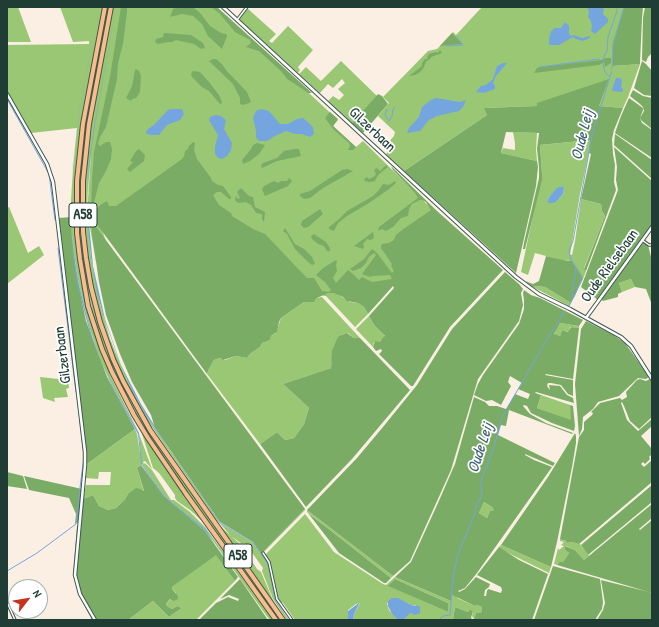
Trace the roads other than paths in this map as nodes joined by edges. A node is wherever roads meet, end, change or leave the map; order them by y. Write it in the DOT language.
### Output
graph roads {
  1 [pos="105,7"];
  2 [pos="111,7"];
  3 [pos="223,7"];
  4 [pos="247,7"];
  5 [pos="237,20"];
  6 [pos="7,94"];
  7 [pos="652,227"];
  8 [pos="642,240"];
  9 [pos="652,245"];
  10 [pos="586,318"];
  11 [pos="652,379"];
  12 [pos="263,554"];
  13 [pos="7,602"];
  14 [pos="15,620"];
  15 [pos="95,620"];
  16 [pos="276,620"];
  17 [pos="283,620"];
  18 [pos="292,620"];
  1 -- 16 [label="highway, A58"];
  2 -- 17 [label="highway, A58"];
  3 -- 5 [label="street, Gilzerbaan"];
  4 -- 5 [label="street"];
  5 -- 10 [label="street, Gilzerbaan"];
  6 -- 15 [label="street, Gilzerbaan"];
  7 -- 8 [label="street, Oude Rielsebaan"];
  8 -- 9 [label="street"];
  8 -- 10 [label="street, Oude Rielsebaan"];
  10 -- 11 [label="street, Gilzerbaan"];
  12 -- 18 [label="street"];
  13 -- 14 [label="street"];
}
